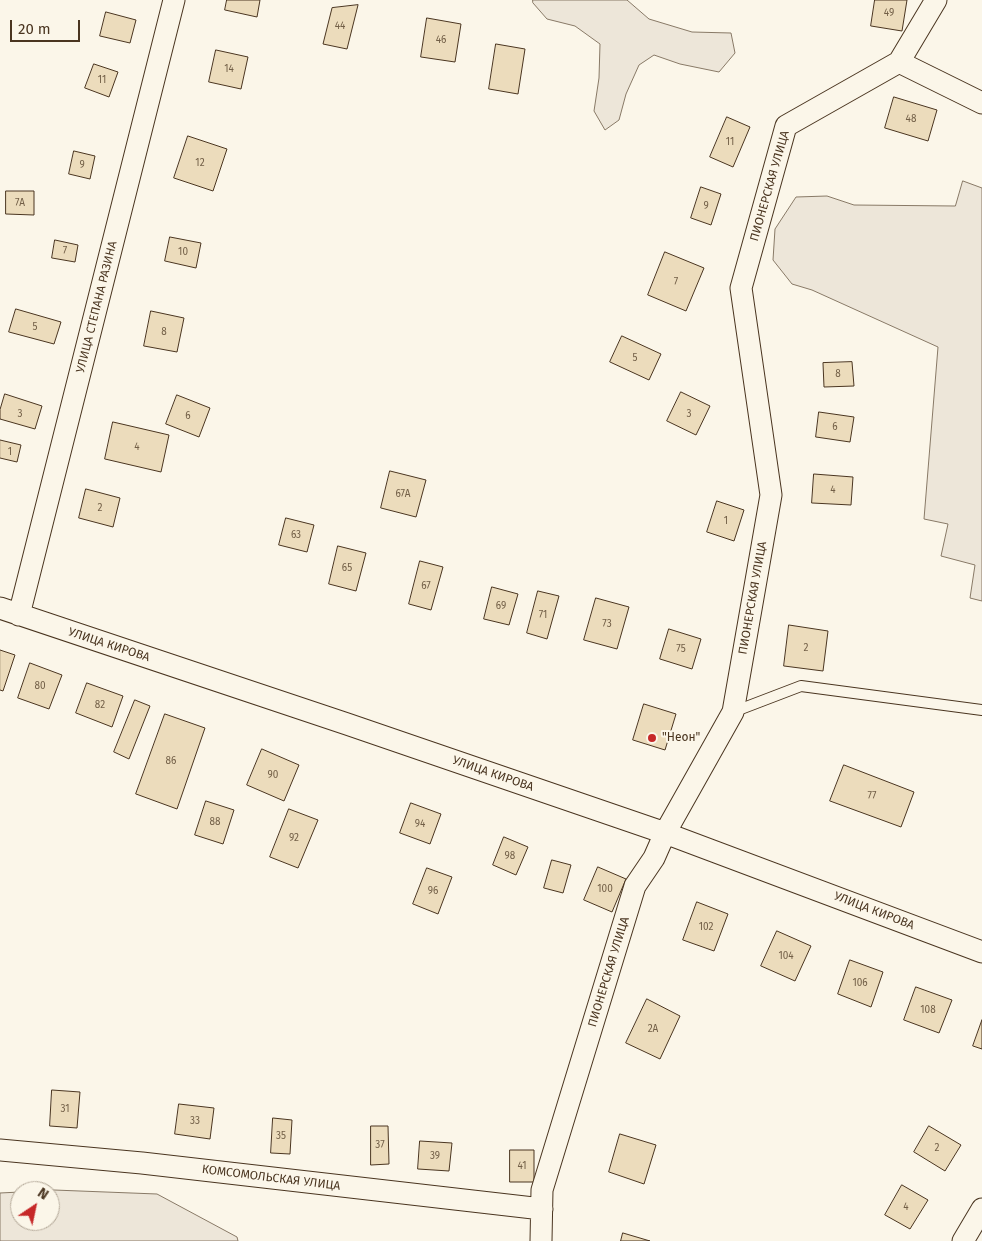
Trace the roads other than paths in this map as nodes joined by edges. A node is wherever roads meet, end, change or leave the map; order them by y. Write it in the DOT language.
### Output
graph roads {
  1 [pos="174,0"];
  2 [pos="936,0"];
  3 [pos="899,62"];
  4 [pos="982,102"];
  5 [pos="10,612"];
  6 [pos="982,710"];
  7 [pos="733,712"];
  8 [pos="666,832"];
  9 [pos="982,952"];
  10 [pos="0,1150"];
  11 [pos="542,1209"];
  12 [pos="982,1209"];
  13 [pos="541,1241"];
  14 [pos="962,1241"];
  1 -- 5 [label="street, УЛИЦА СТЕПАНА РАЗИНА"];
  2 -- 3 [label="street, ПИОНЕРСКАЯ УЛИЦА"];
  3 -- 4 [label="street"];
  3 -- 7 [label="street, ПИОНЕРСКАЯ УЛИЦА"];
  5 -- 8 [label="street, УЛИЦА КИРОВА"];
  6 -- 7 [label="lane"];
  7 -- 8 [label="street, ПИОНЕРСКАЯ УЛИЦА"];
  8 -- 9 [label="street, УЛИЦА КИРОВА"];
  8 -- 11 [label="street, ПИОНЕРСКАЯ УЛИЦА"];
  10 -- 11 [label="street, КОМСОМОЛЬСКАЯ УЛИЦА"];
  11 -- 13 [label="street, ПИОНЕРСКАЯ УЛИЦА"];
  12 -- 14 [label="street"];
}
